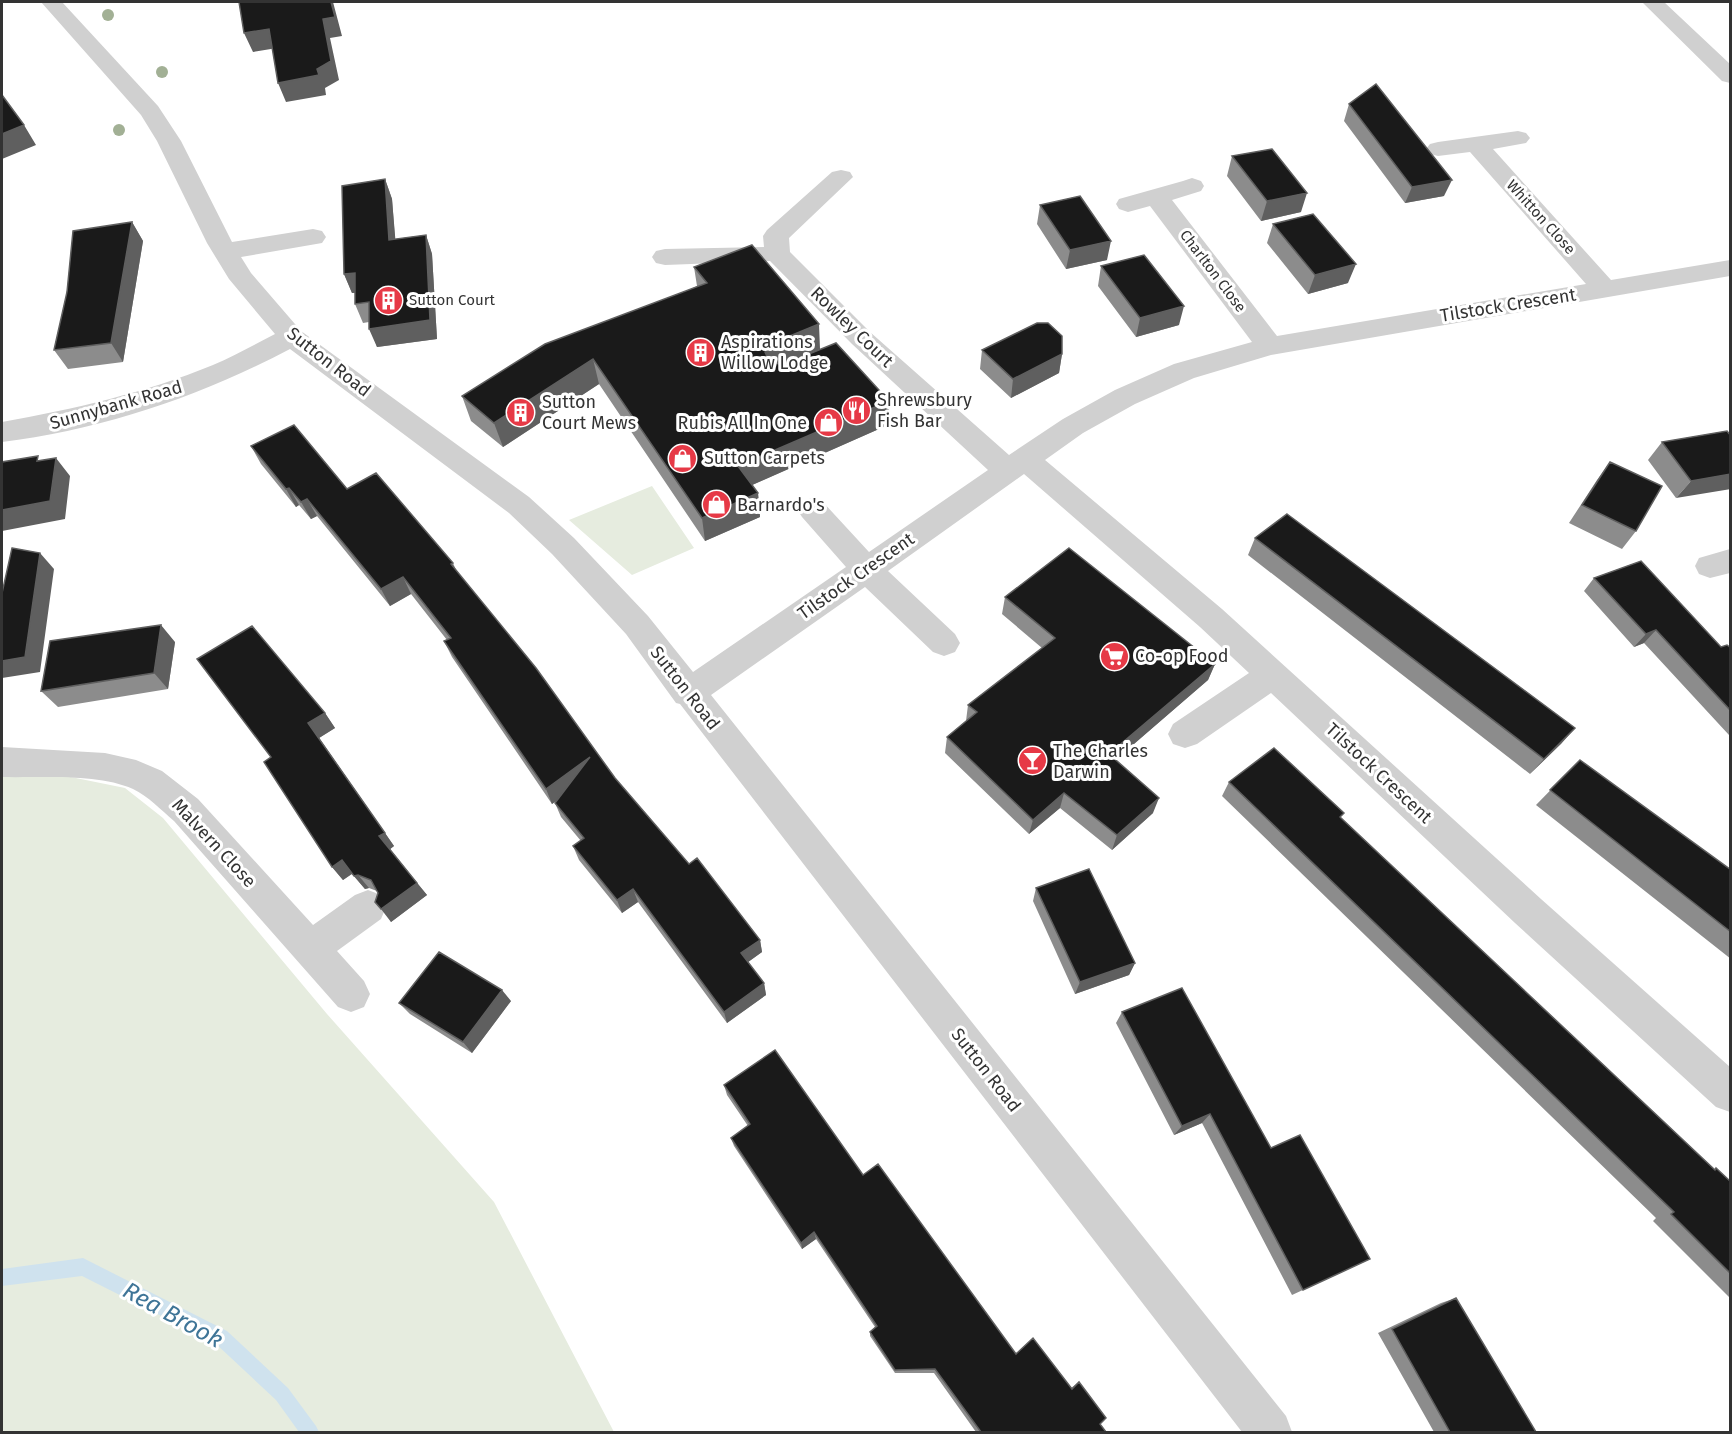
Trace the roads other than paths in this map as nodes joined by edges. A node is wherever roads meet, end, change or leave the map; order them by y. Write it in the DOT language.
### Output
graph roads {
  1 [pos="51,2"];
  2 [pos="1653,2"];
  3 [pos="1731,76"];
  4 [pos="1518,138"];
  5 [pos="1476,144"];
  6 [pos="1438,149"];
  7 [pos="841,177"];
  8 [pos="1192,186"];
  9 [pos="1156,196"];
  10 [pos="1128,204"];
  11 [pos="313,237"];
  12 [pos="225,251"];
  13 [pos="777,254"];
  14 [pos="665,257"];
  15 [pos="1731,268"];
  16 [pos="1606,290"];
  17 [pos="292,337"];
  18 [pos="1270,346"];
  19 [pos="2,432"];
  20 [pos="1015,464"];
  21 [pos="812,509"];
  22 [pos="866,569"];
  23 [pos="944,643"];
  24 [pos="1272,675"];
  25 [pos="688,693"];
  26 [pos="1185,734"];
  27 [pos="2,762"];
  28 [pos="368,907"];
  29 [pos="310,949"];
  30 [pos="351,994"];
  31 [pos="1731,1093"];
  32 [pos="1270,1432"];
  1 -- 12 [label="street, Sutton Road"];
  2 -- 3 [label="street"];
  4 -- 5 [label="street"];
  5 -- 6 [label="street"];
  5 -- 16 [label="street, Whitton Close"];
  7 -- 13 [label="street"];
  8 -- 9 [label="street"];
  9 -- 10 [label="street"];
  9 -- 18 [label="street, Charlton Close"];
  11 -- 12 [label="street"];
  12 -- 17 [label="street, Sutton Road"];
  13 -- 14 [label="street"];
  13 -- 20 [label="street, Rowley Court"];
  15 -- 16 [label="street, Tilstock Crescent"];
  16 -- 18 [label="street, Tilstock Crescent"];
  17 -- 19 [label="street, Sunnybank Road"];
  17 -- 25 [label="street, Sutton Road"];
  18 -- 20 [label="street, Tilstock Crescent"];
  20 -- 22 [label="street, Tilstock Crescent"];
  20 -- 24 [label="street, Tilstock Crescent"];
  21 -- 22 [label="street"];
  22 -- 23 [label="street"];
  22 -- 25 [label="street, Tilstock Crescent"];
  24 -- 26 [label="street"];
  24 -- 31 [label="street, Tilstock Crescent"];
  25 -- 32 [label="street, Sutton Road"];
  27 -- 29 [label="street, Malvern Close"];
  28 -- 29 [label="street"];
  29 -- 30 [label="street, Malvern Close"];
}
